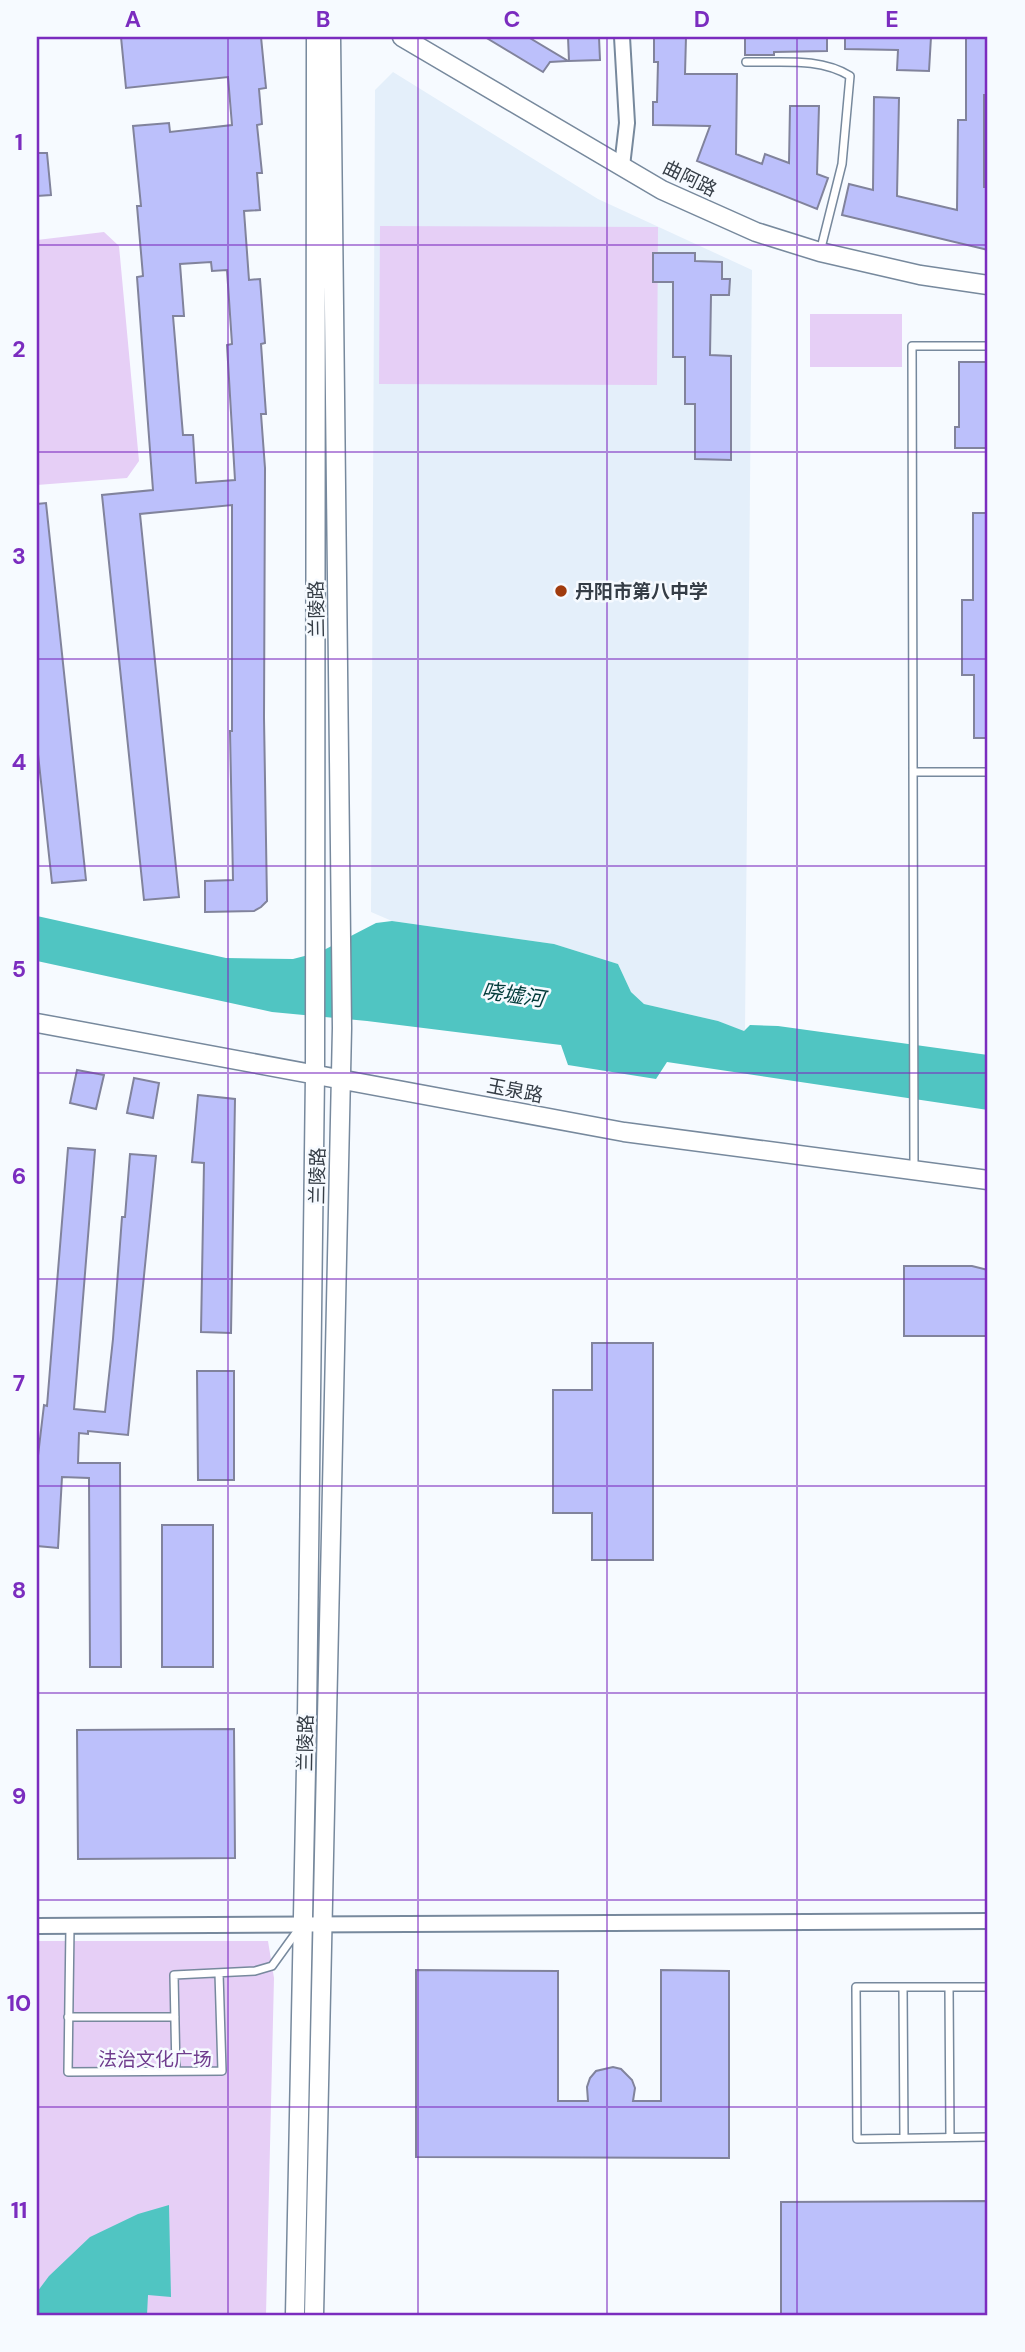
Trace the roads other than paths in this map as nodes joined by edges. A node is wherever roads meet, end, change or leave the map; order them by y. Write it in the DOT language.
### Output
graph roads {
  1 [pos="316,37"];
  2 [pos="331,37"];
  3 [pos="402,37"];
  4 [pos="622,37"];
  5 [pos="746,62"];
  6 [pos="622,166"];
  7 [pos="820,252"];
  8 [pos="988,285"];
  9 [pos="988,346"];
  10 [pos="913,772"];
  11 [pos="988,772"];
  12 [pos="37,1023"];
  13 [pos="315,1074"];
  14 [pos="340,1079"];
  15 [pos="914,1170"];
  16 [pos="988,1180"];
  17 [pos="988,1921"];
  18 [pos="303,1923"];
  19 [pos="322,1923"];
  20 [pos="37,1926"];
  21 [pos="70,1927"];
  22 [pos="219,1973"];
  23 [pos="903,1987"];
  24 [pos="950,1987"];
  25 [pos="988,1987"];
  26 [pos="68,2017"];
  27 [pos="175,2017"];
  28 [pos="176,2071"];
  29 [pos="950,2137"];
  30 [pos="988,2137"];
  31 [pos="904,2138"];
  32 [pos="295,2315"];
  33 [pos="314,2315"];
  1 -- 13 [label="street, 兰陵路"];
  2 -- 14 [label="street, 兰陵路"];
  3 -- 6 [label="street, 曲阿路"];
  4 -- 6 [label="street"];
  5 -- 7 [label="lane"];
  6 -- 7 [label="street, 曲阿路"];
  7 -- 8 [label="street, 曲阿路"];
  9 -- 10 [label="lane"];
  10 -- 11 [label="lane"];
  10 -- 15 [label="lane"];
  12 -- 13 [label="street, 玉泉路"];
  13 -- 14 [label="street, 玉泉路"];
  13 -- 18 [label="street, 兰陵路"];
  14 -- 15 [label="street, 玉泉路"];
  14 -- 19 [label="street, 兰陵路"];
  15 -- 16 [label="street, 玉泉路"];
  17 -- 19 [label="street"];
  18 -- 19 [label="street"];
  18 -- 21 [label="street"];
  18 -- 22 [label="lane"];
  18 -- 32 [label="street, 兰陵路"];
  19 -- 33 [label="street, 兰陵路"];
  20 -- 21 [label="street"];
  21 -- 26 [label="lane"];
  22 -- 27 [label="lane"];
  22 -- 28 [label="lane"];
  23 -- 24 [label="lane"];
  23 -- 31 [label="lane"];
  23 -- 31 [label="lane"];
  24 -- 25 [label="lane"];
  24 -- 29 [label="lane"];
  26 -- 27 [label="lane"];
  26 -- 28 [label="lane"];
  27 -- 28 [label="lane"];
  29 -- 30 [label="lane"];
  29 -- 31 [label="lane"];
}
